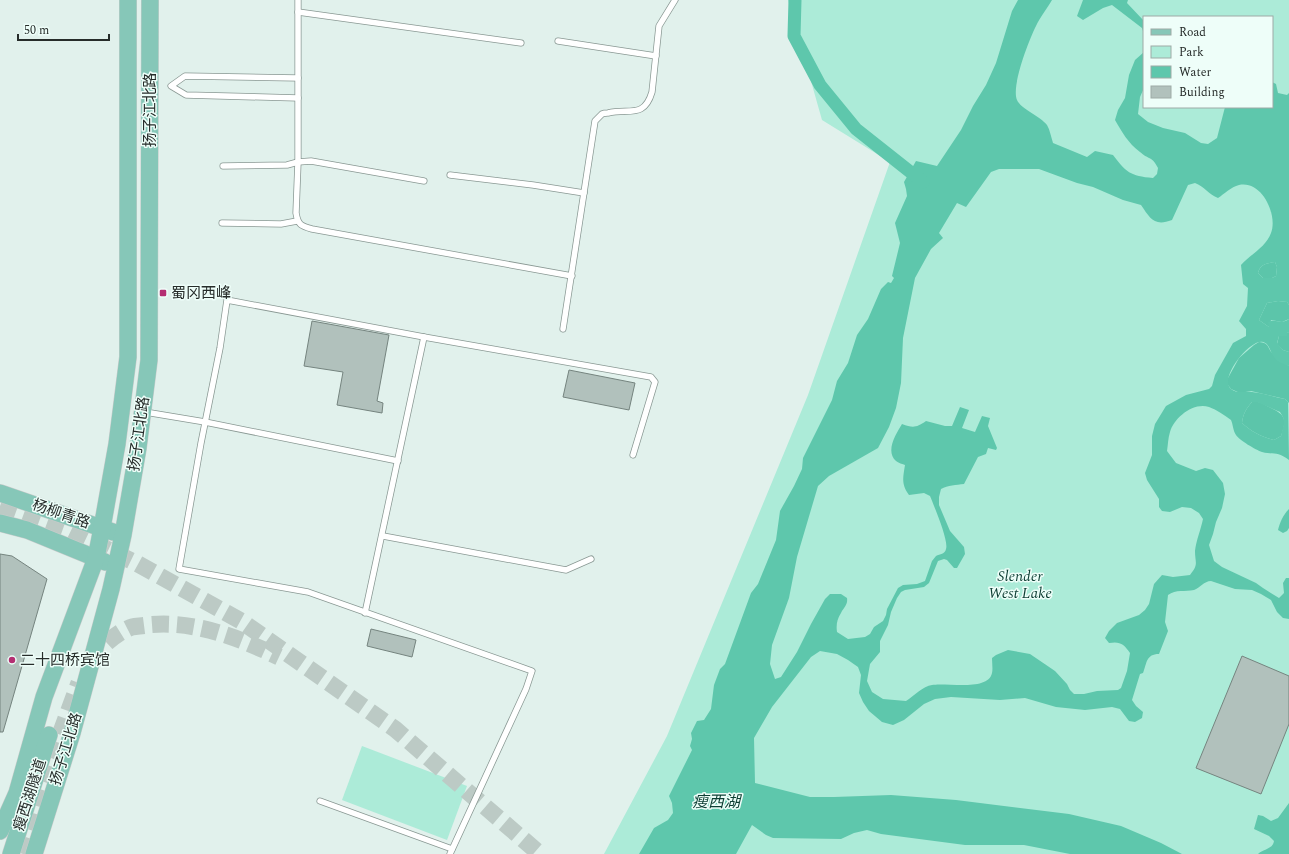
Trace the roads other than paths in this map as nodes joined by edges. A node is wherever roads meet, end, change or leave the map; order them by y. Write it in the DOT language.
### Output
graph roads {
  1 [pos="128,0"];
  2 [pos="150,0"];
  3 [pos="298,0"];
  4 [pos="675,0"];
  5 [pos="298,12"];
  6 [pos="558,41"];
  7 [pos="521,43"];
  8 [pos="656,56"];
  9 [pos="298,78"];
  10 [pos="298,98"];
  11 [pos="298,162"];
  12 [pos="223,166"];
  13 [pos="450,175"];
  14 [pos="424,181"];
  15 [pos="584,193"];
  16 [pos="297,221"];
  17 [pos="222,223"];
  18 [pos="572,276"];
  19 [pos="564,329"];
  20 [pos="424,337"];
  21 [pos="143,411"];
  22 [pos="205,422"];
  23 [pos="633,455"];
  24 [pos="398,461"];
  25 [pos="0,493"];
  26 [pos="0,523"];
  27 [pos="102,528"];
  28 [pos="123,535"];
  29 [pos="382,536"];
  30 [pos="96,558"];
  31 [pos="591,559"];
  32 [pos="116,567"];
  33 [pos="365,613"];
  34 [pos="49,735"];
  35 [pos="320,801"];
  36 [pos="0,831"];
  37 [pos="451,851"];
  38 [pos="10,854"];
  39 [pos="34,854"];
  1 -- 27 [label="main road, 扬子江北路"];
  2 -- 21 [label="main road, 扬子江北路"];
  3 -- 5 [label="lane"];
  4 -- 8 [label="lane"];
  5 -- 7 [label="lane"];
  5 -- 9 [label="lane"];
  6 -- 8 [label="lane"];
  8 -- 15 [label="lane"];
  9 -- 10 [label="lane"];
  9 -- 10 [label="lane"];
  10 -- 11 [label="lane"];
  11 -- 12 [label="lane"];
  11 -- 14 [label="lane"];
  11 -- 16 [label="lane"];
  13 -- 15 [label="lane"];
  15 -- 18 [label="lane"];
  16 -- 17 [label="lane"];
  16 -- 18 [label="lane"];
  18 -- 19 [label="lane"];
  20 -- 22 [label="lane"];
  20 -- 23 [label="lane"];
  20 -- 24 [label="lane"];
  21 -- 22 [label="lane"];
  21 -- 28 [label="main road, 扬子江北路"];
  22 -- 24 [label="lane"];
  22 -- 33 [label="lane"];
  24 -- 29 [label="lane"];
  25 -- 27 [label="main road, 杨柳青路"];
  26 -- 30 [label="main road, 杨柳青路"];
  27 -- 28 [label="main road, 杨柳青路"];
  27 -- 30 [label="main road, 扬子江北路"];
  28 -- 32 [label="main road, 扬子江北路"];
  29 -- 31 [label="lane"];
  29 -- 33 [label="lane"];
  30 -- 32 [label="main road, 杨柳青路"];
  30 -- 36 [label="main road, 扬子江北路"];
  32 -- 39 [label="main road, 扬子江北路"];
  33 -- 37 [label="lane"];
  34 -- 38 [label="main road, 瘦西湖隧道"];
  35 -- 37 [label="lane"];
}
